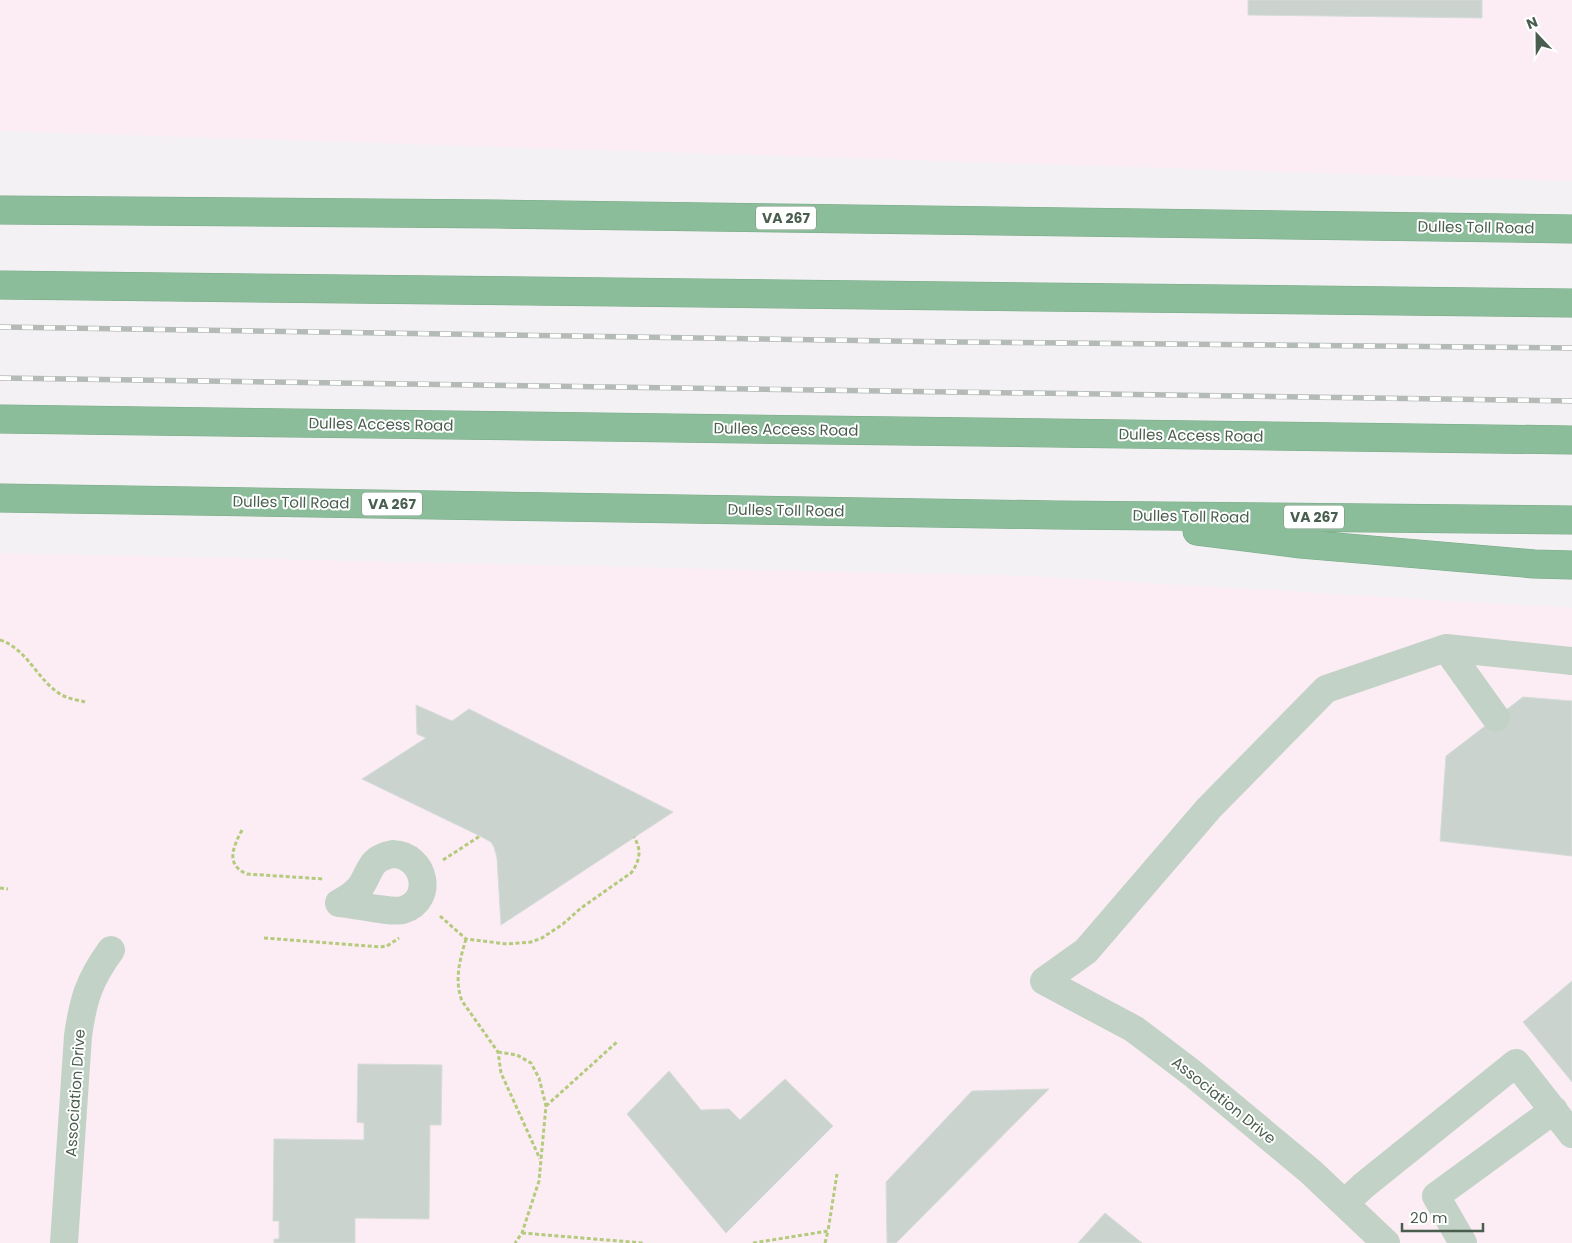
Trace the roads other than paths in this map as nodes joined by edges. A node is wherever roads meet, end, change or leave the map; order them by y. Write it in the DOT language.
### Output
graph roads {
  1 [pos="0,210"];
  2 [pos="1572,229"];
  3 [pos="0,285"];
  4 [pos="1572,303"];
  5 [pos="0,419"];
  6 [pos="1572,440"];
  7 [pos="0,498"];
  8 [pos="1056,515"];
  9 [pos="1572,520"];
  10 [pos="1572,565"];
  11 [pos="1446,648"];
  12 [pos="1572,661"];
  13 [pos="1496,718"];
  14 [pos="111,950"];
  15 [pos="1554,1110"];
  16 [pos="1572,1134"];
  17 [pos="1345,1203"];
  18 [pos="64,1243"];
  19 [pos="1386,1243"];
  20 [pos="1463,1243"];
  1 -- 2 [label="highway, Dulles Toll Road / VA 267"];
  3 -- 4 [label="highway"];
  5 -- 6 [label="highway, Dulles Access Road"];
  7 -- 8 [label="highway, Dulles Toll Road / VA 267"];
  8 -- 9 [label="highway, Dulles Toll Road / VA 267"];
  8 -- 10 [label="highway"];
  11 -- 12 [label="street"];
  11 -- 13 [label="street"];
  11 -- 17 [label="street, Association Drive"];
  14 -- 18 [label="street, Association Drive"];
  15 -- 16 [label="street"];
  15 -- 17 [label="street"];
  15 -- 20 [label="street"];
  17 -- 19 [label="street, Association Drive"];
}
